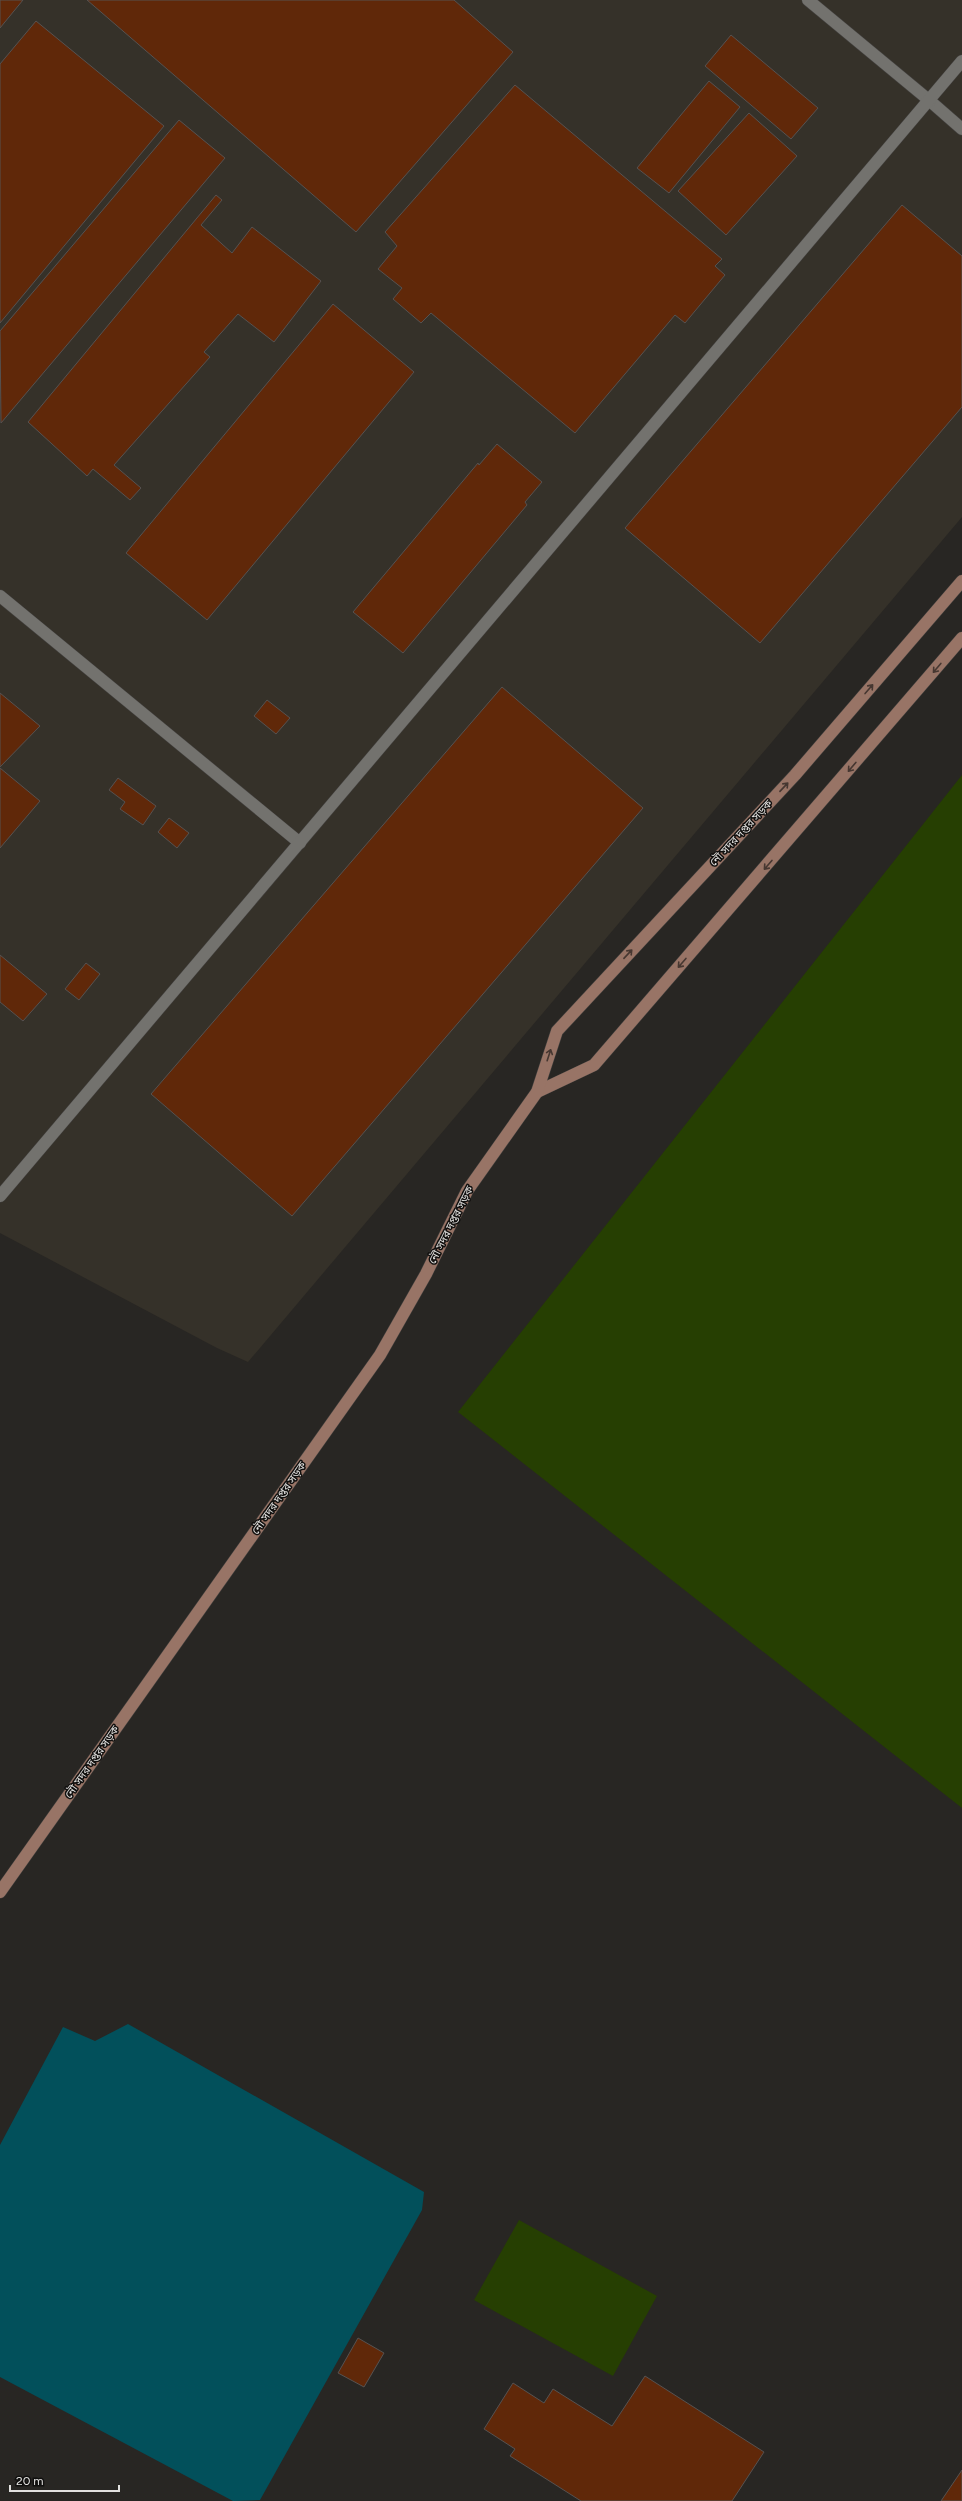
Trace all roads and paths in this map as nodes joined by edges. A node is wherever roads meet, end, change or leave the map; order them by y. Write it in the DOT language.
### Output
graph roads {
  1 [pos="808,0"];
  2 [pos="962,61"];
  3 [pos="930,101"];
  4 [pos="962,130"];
  5 [pos="962,580"];
  6 [pos="0,596"];
  7 [pos="962,638"];
  8 [pos="300,843"];
  9 [pos="537,1092"];
  10 [pos="0,1196"];
  11 [pos="0,1892"];
  1 -- 3 [label="street"];
  2 -- 3 [label="street"];
  3 -- 4 [label="street"];
  3 -- 8 [label="street"];
  9 -- 5 [label="main road, নৌ সদর দপ্তর সড়ক, one-way"];
  6 -- 8 [label="street"];
  7 -- 9 [label="main road, নৌ সদর দপ্তর সড়ক, one-way"];
  8 -- 10 [label="street"];
  9 -- 11 [label="main road, নৌ সদর দপ্তর সড়ক"];
}
